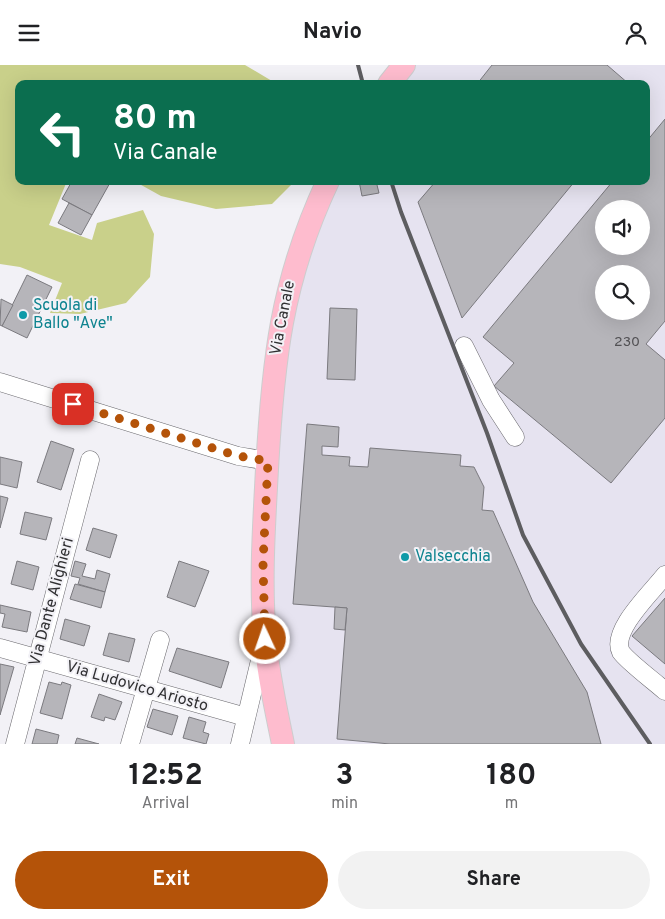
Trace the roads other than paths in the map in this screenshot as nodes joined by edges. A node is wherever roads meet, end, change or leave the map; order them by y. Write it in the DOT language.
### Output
graph roads {
  1 [pos="404,65"];
  2 [pos="392,80"];
  3 [pos="326,185"];
  4 [pos="464,346"];
  5 [pos="0,382"];
  6 [pos="515,437"];
  7 [pos="90,460"];
  8 [pos="268,461"];
  9 [pos="665,575"];
  10 [pos="265,639"];
  11 [pos="160,640"];
  12 [pos="0,648"];
  13 [pos="38,658"];
  14 [pos="147,689"];
  15 [pos="665,691"];
  16 [pos="246,717"];
  17 [pos="15,744"];
  18 [pos="130,744"];
  19 [pos="240,744"];
  20 [pos="283,744"];
  1 -- 2 [label="main road"];
  3 -- 8 [label="main road, Via Canale"];
  4 -- 6 [label="street"];
  5 -- 8 [label="street"];
  7 -- 13 [label="street, Via Dante Alighieri"];
  8 -- 10 [label="main road, Via Canale"];
  9 -- 15 [label="street"];
  10 -- 16 [label="street, Via Canale"];
  10 -- 20 [label="main road, Via Canale"];
  11 -- 14 [label="street"];
  12 -- 13 [label="street, Via Ludovico Ariosto"];
  13 -- 14 [label="street, Via Ludovico Ariosto"];
  13 -- 17 [label="street, Via Dante Alighieri"];
  14 -- 16 [label="street, Via Ludovico Ariosto"];
  14 -- 18 [label="street"];
  16 -- 19 [label="street, Via Canale"];
}
